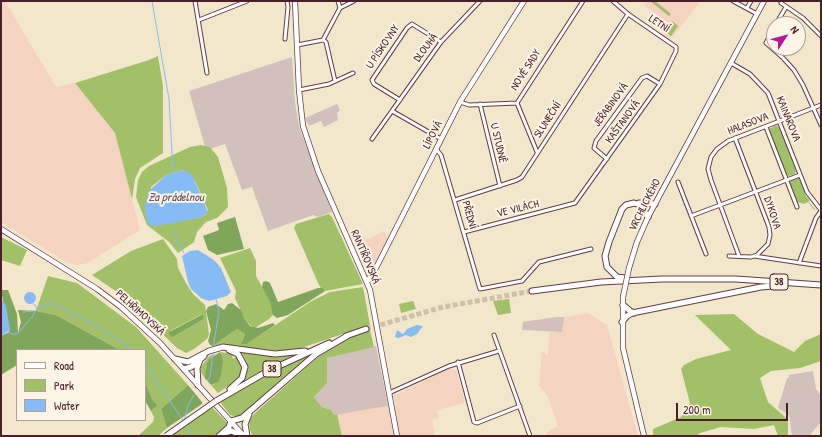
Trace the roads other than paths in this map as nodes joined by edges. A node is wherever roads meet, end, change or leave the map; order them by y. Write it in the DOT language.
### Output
graph roads {
  1 [pos="195,1"];
  2 [pos="247,1"];
  3 [pos="287,1"];
  4 [pos="295,1"];
  5 [pos="338,1"];
  6 [pos="354,1"];
  7 [pos="480,1"];
  8 [pos="524,1"];
  9 [pos="583,1"];
  10 [pos="613,1"];
  11 [pos="733,1"];
  12 [pos="751,1"];
  13 [pos="764,1"];
  14 [pos="781,3"];
  15 [pos="786,7"];
  16 [pos="340,8"];
  17 [pos="747,8"];
  18 [pos="628,14"];
  19 [pos="757,14"];
  20 [pos="781,16"];
  21 [pos="198,20"];
  22 [pos="821,36"];
  23 [pos="285,39"];
  24 [pos="323,40"];
  25 [pos="441,42"];
  26 [pos="766,43"];
  27 [pos="297,45"];
  28 [pos="676,47"];
  29 [pos="763,48"];
  30 [pos="781,56"];
  31 [pos="731,63"];
  32 [pos="207,73"];
  33 [pos="353,73"];
  34 [pos="335,81"];
  35 [pos="660,84"];
  36 [pos="299,90"];
  37 [pos="400,100"];
  38 [pos="460,102"];
  39 [pos="517,102"];
  40 [pos="480,104"];
  41 [pos="821,106"];
  42 [pos="814,108"];
  43 [pos="392,111"];
  44 [pos="780,121"];
  45 [pos="821,125"];
  46 [pos="766,127"];
  47 [pos="735,138"];
  48 [pos="372,139"];
  49 [pos="441,139"];
  50 [pos="436,149"];
  51 [pos="537,152"];
  52 [pos="607,158"];
  53 [pos="800,175"];
  54 [pos="786,180"];
  55 [pos="678,182"];
  56 [pos="500,186"];
  57 [pos="755,192"];
  58 [pos="455,200"];
  59 [pos="575,203"];
  60 [pos="634,203"];
  61 [pos="655,204"];
  62 [pos="720,205"];
  63 [pos="797,207"];
  64 [pos="821,211"];
  65 [pos="692,216"];
  66 [pos="648,217"];
  67 [pos="1,229"];
  68 [pos="464,232"];
  69 [pos="591,249"];
  70 [pos="706,254"];
  71 [pos="729,256"];
  72 [pos="739,256"];
  73 [pos="754,256"];
  74 [pos="800,263"];
  75 [pos="821,266"];
  76 [pos="662,279"];
  77 [pos="366,282"];
  78 [pos="821,285"];
  79 [pos="532,290"];
  80 [pos="623,304"];
  81 [pos="634,313"];
  82 [pos="622,322"];
  83 [pos="366,329"];
  84 [pos="494,335"];
  85 [pos="347,336"];
  86 [pos="219,349"];
  87 [pos="316,349"];
  88 [pos="211,351"];
  89 [pos="499,351"];
  90 [pos="201,358"];
  91 [pos="175,359"];
  92 [pos="188,362"];
  93 [pos="458,362"];
  94 [pos="184,369"];
  95 [pos="198,384"];
  96 [pos="229,391"];
  97 [pos="389,393"];
  98 [pos="520,406"];
  99 [pos="252,409"];
  100 [pos="231,421"];
  101 [pos="166,436"];
  102 [pos="219,436"];
  103 [pos="243,436"];
  104 [pos="247,436"];
  105 [pos="398,436"];
  106 [pos="530,436"];
  107 [pos="644,436"];
  1 -- 21 [label="street"];
  2 -- 21 [label="street"];
  3 -- 23 [label="street"];
  4 -- 27 [label="street, RANTÍŘOVSKÁ"];
  5 -- 16 [label="street"];
  6 -- 16 [label="street"];
  7 -- 25 [label="street, DLOUHÁ"];
  8 -- 38 [label="street, LÍPOVÁ"];
  9 -- 39 [label="street, NOVÉ SADY"];
  10 -- 18 [label="street, LETNÍ"];
  11 -- 17 [label="street"];
  12 -- 17 [label="street"];
  13 -- 19 [label="street, VRCHLICKÉHO"];
  14 -- 15 [label="street"];
  15 -- 20 [label="street"];
  15 -- 22 [label="street"];
  16 -- 24 [label="street"];
  17 -- 19 [label="street"];
  18 -- 28 [label="street, LETNÍ"];
  18 -- 51 [label="street, SLUNEČNÍ"];
  19 -- 31 [label="street, VRCHLICKÉHO"];
  21 -- 32 [label="street"];
  24 -- 27 [label="street"];
  24 -- 34 [label="street"];
  25 -- 37 [label="street, DLOUHÁ"];
  25 -- 37 [label="street, U PÍSKOVNY"];
  26 -- 29 [label="street"];
  27 -- 36 [label="street, RANTÍŘOVSKÁ"];
  28 -- 35 [label="street, KAŠTANOVÁ"];
  30 -- 42 [label="street"];
  31 -- 44 [label="street, KAINAROVA"];
  31 -- 61 [label="street, VRCHLICKÉHO"];
  33 -- 34 [label="street"];
  34 -- 36 [label="street"];
  35 -- 52 [label="street, KAŠTANOVÁ"];
  35 -- 52 [label="street, JEŘABINOVÁ"];
  36 -- 77 [label="street, RANTÍŘOVSKÁ"];
  37 -- 43 [label="street, DLOUHÁ"];
  38 -- 40 [label="street, NOVÉ SADY"];
  38 -- 49 [label="street, LÍPOVÁ"];
  39 -- 40 [label="street, NOVÉ SADY"];
  39 -- 51 [label="street"];
  40 -- 56 [label="street, U STUDNĚ"];
  41 -- 42 [label="street, HALASOVA"];
  42 -- 44 [label="street, HALASOVA"];
  42 -- 45 [label="street"];
  43 -- 48 [label="street, DLOUHÁ"];
  43 -- 49 [label="street"];
  44 -- 46 [label="street, HALASOVA"];
  44 -- 53 [label="street, KAINAROVA"];
  46 -- 47 [label="street, HALASOVA"];
  46 -- 54 [label="street, KAINAROVA"];
  47 -- 57 [label="street, DYKOVA"];
  47 -- 62 [label="street, HALASOVA"];
  49 -- 50 [label="street, LÍPOVÁ"];
  50 -- 58 [label="street, PŘEDNÍ"];
  50 -- 77 [label="street, LÍPOVÁ"];
  51 -- 56 [label="street, SLUNEČNÍ"];
  52 -- 59 [label="street, KAŠTANOVÁ"];
  53 -- 54 [label="street"];
  53 -- 64 [label="street, KAINAROVA"];
  54 -- 57 [label="street"];
  54 -- 63 [label="street, KAINAROVA"];
  55 -- 65 [label="street"];
  56 -- 58 [label="street, SLUNEČNÍ"];
  57 -- 62 [label="street, DYKOVA"];
  57 -- 73 [label="street, DYKOVA"];
  58 -- 68 [label="street, PŘEDNÍ"];
  59 -- 68 [label="street, VE VILÁCH"];
  60 -- 61 [label="main road"];
  60 -- 66 [label="main road"];
  60 -- 76 [label="main road"];
  61 -- 66 [label="street, VRCHLICKÉHO"];
  62 -- 65 [label="street"];
  62 -- 72 [label="street, HALASOVA"];
  64 -- 74 [label="street"];
  65 -- 70 [label="street"];
  66 -- 80 [label="street, VRCHLICKÉHO, bridge"];
  67 -- 91 [label="street, PELHŘIMOVSKÁ"];
  68 -- 69 [label="street, PŘEDNÍ"];
  71 -- 72 [label="street"];
  72 -- 73 [label="street"];
  73 -- 74 [label="street"];
  74 -- 75 [label="street"];
  76 -- 78 [label="main road, 38"];
  76 -- 79 [label="main road, 38"];
  77 -- 97 [label="street, RANTÍŘOVSKÁ"];
  78 -- 81 [label="main road"];
  80 -- 81 [label="main road"];
  80 -- 82 [label="street, VRCHLICKÉHO"];
  81 -- 82 [label="main road"];
  82 -- 107 [label="street, VRCHLICKÉHO"];
  83 -- 85 [label="main road, 38"];
  84 -- 89 [label="street"];
  85 -- 87 [label="main road, 38"];
  85 -- 99 [label="main road"];
  86 -- 87 [label="main road"];
  86 -- 88 [label="main road"];
  86 -- 96 [label="main road"];
  87 -- 96 [label="main road, 38"];
  88 -- 90 [label="main road"];
  88 -- 92 [label="main road"];
  89 -- 93 [label="street"];
  89 -- 98 [label="street"];
  90 -- 94 [label="main road"];
  90 -- 95 [label="main road"];
  91 -- 92 [label="main road"];
  91 -- 94 [label="street, PELHŘIMOVSKÁ"];
  92 -- 94 [label="main road"];
  93 -- 97 [label="street"];
  93 -- 98 [label="street"];
  94 -- 95 [label="street, PELHŘIMOVSKÁ"];
  95 -- 100 [label="street, PELHŘIMOVSKÁ"];
  96 -- 101 [label="main road, 38, bridge"];
  97 -- 105 [label="street, RANTÍŘOVSKÁ"];
  98 -- 106 [label="street"];
  99 -- 100 [label="main road"];
  99 -- 104 [label="main road"];
  100 -- 102 [label="main road"];
  100 -- 103 [label="street, PELHŘIMOVSKÁ"];
  102 -- 103 [label="main road"];
}
